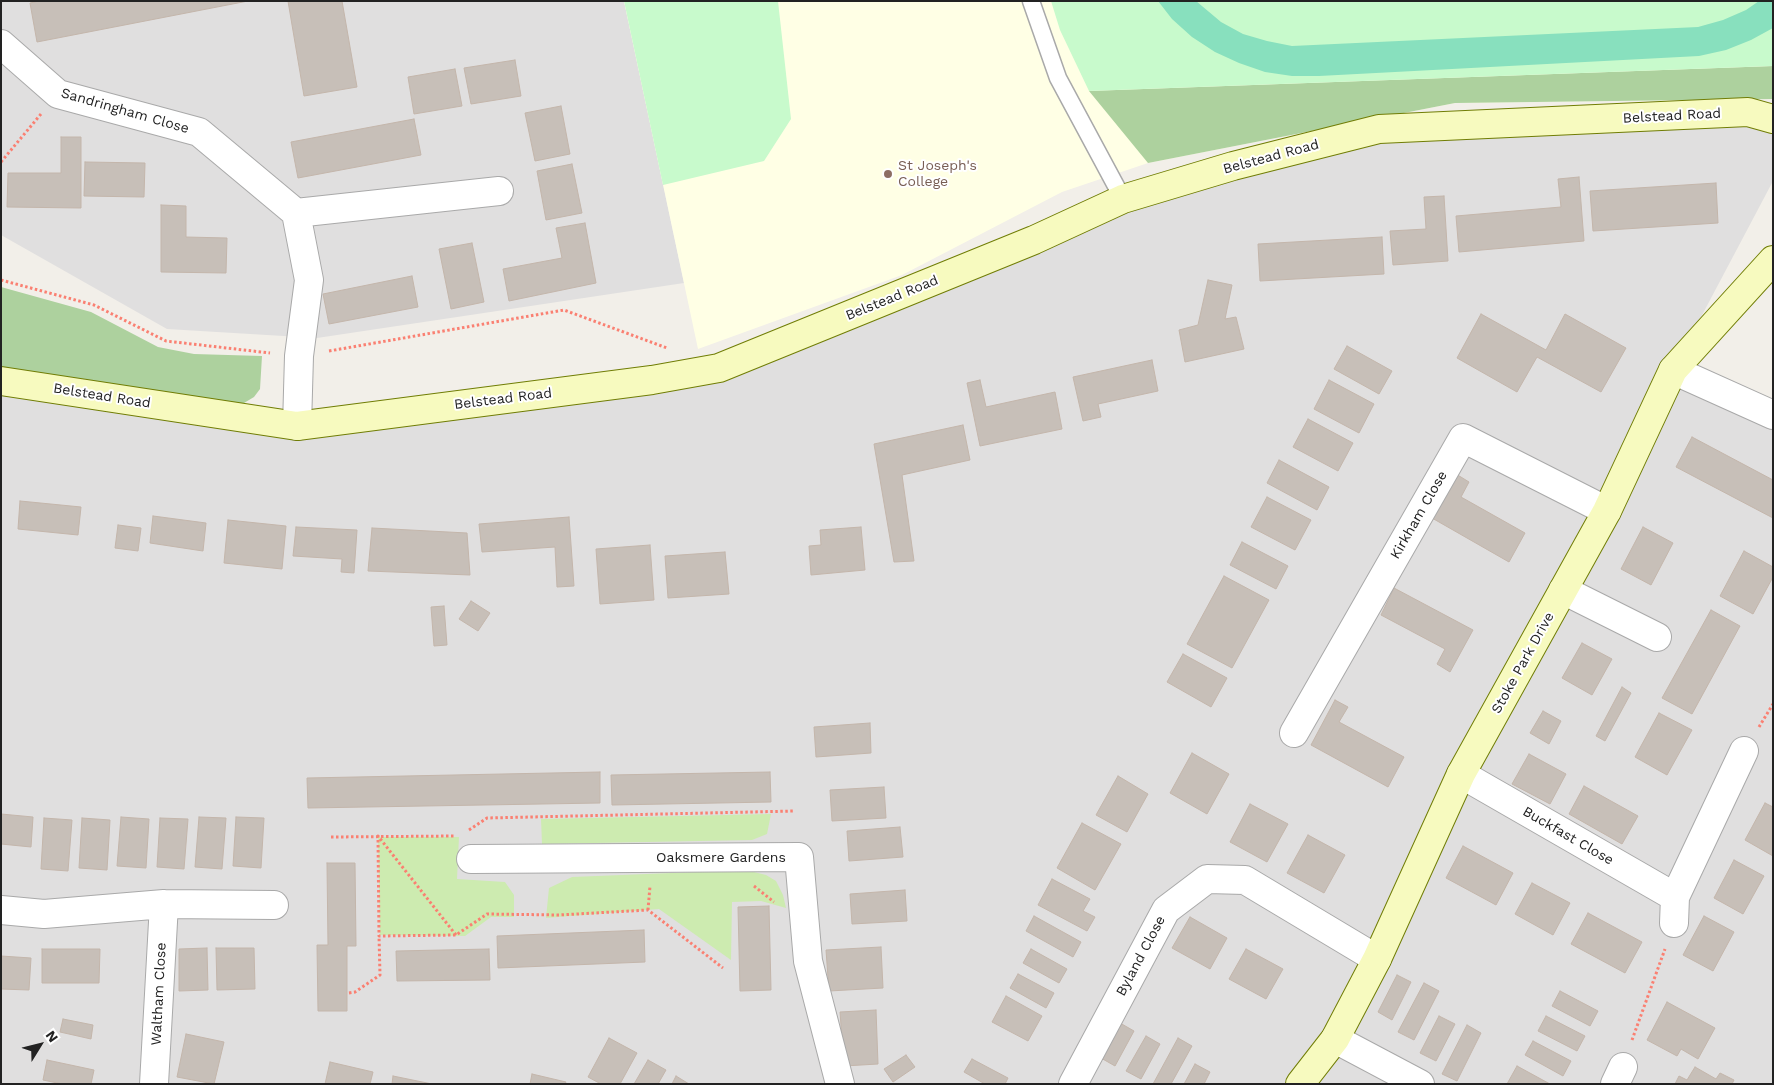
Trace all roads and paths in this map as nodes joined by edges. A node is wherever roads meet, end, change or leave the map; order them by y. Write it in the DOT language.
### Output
graph roads {
  1 [pos="1031,1"];
  2 [pos="1,44"];
  3 [pos="58,94"];
  4 [pos="1773,119"];
  5 [pos="1,162"];
  6 [pos="499,191"];
  7 [pos="1123,199"];
  8 [pos="296,213"];
  9 [pos="1773,260"];
  10 [pos="1,280"];
  11 [pos="674,351"];
  12 [pos="299,356"];
  13 [pos="1673,370"];
  14 [pos="1,381"];
  15 [pos="1773,415"];
  16 [pos="297,426"];
  17 [pos="1607,511"];
  18 [pos="1564,590"];
  19 [pos="1657,637"];
  20 [pos="1294,733"];
  21 [pos="1744,751"];
  22 [pos="1461,774"];
  23 [pos="795,812"];
  24 [pos="468,831"];
  25 [pos="332,836"];
  26 [pos="378,836"];
  27 [pos="466,847"];
  28 [pos="164,904"];
  29 [pos="274,905"];
  30 [pos="1,910"];
  31 [pos="1675,910"];
  32 [pos="456,934"];
  33 [pos="379,936"];
  34 [pos="1377,959"];
  35 [pos="723,968"];
  36 [pos="349,993"];
  37 [pos="1335,1039"];
  38 [pos="1619,1075"];
  39 [pos="154,1084"];
  40 [pos="840,1084"];
  41 [pos="1073,1084"];
  42 [pos="1300,1084"];
  43 [pos="1420,1084"];
  1 -- 7 [label="lane"];
  2 -- 3 [label="street, Sandringham Close"];
  3 -- 5 [label="path"];
  3 -- 8 [label="street, Sandringham Close"];
  4 -- 7 [label="street, Belstead Road"];
  6 -- 8 [label="street"];
  7 -- 16 [label="street, Belstead Road"];
  8 -- 12 [label="street"];
  9 -- 13 [label="street, Stoke Park Drive"];
  10 -- 12 [label="path"];
  11 -- 12 [label="path"];
  12 -- 16 [label="street"];
  13 -- 15 [label="street"];
  13 -- 17 [label="street, Stoke Park Drive"];
  14 -- 16 [label="street, Belstead Road"];
  17 -- 18 [label="street, Stoke Park Drive"];
  17 -- 20 [label="street, Kirkham Close"];
  18 -- 19 [label="street"];
  18 -- 22 [label="street, Stoke Park Drive"];
  21 -- 31 [label="street"];
  22 -- 31 [label="street, Buckfast Close"];
  22 -- 34 [label="street, Stoke Park Drive"];
  23 -- 24 [label="path"];
  25 -- 26 [label="path"];
  26 -- 27 [label="path"];
  26 -- 32 [label="path"];
  26 -- 33 [label="path"];
  27 -- 40 [label="street, Oaksmere Gardens"];
  28 -- 29 [label="street"];
  28 -- 30 [label="street"];
  28 -- 39 [label="street, Waltham Close"];
  31 -- 38 [label="path"];
  32 -- 33 [label="path"];
  32 -- 35 [label="path"];
  33 -- 36 [label="path"];
  34 -- 37 [label="street, Stoke Park Drive"];
  34 -- 41 [label="street, Byland Close"];
  37 -- 42 [label="street, Stoke Park Drive"];
  37 -- 43 [label="street"];
}
